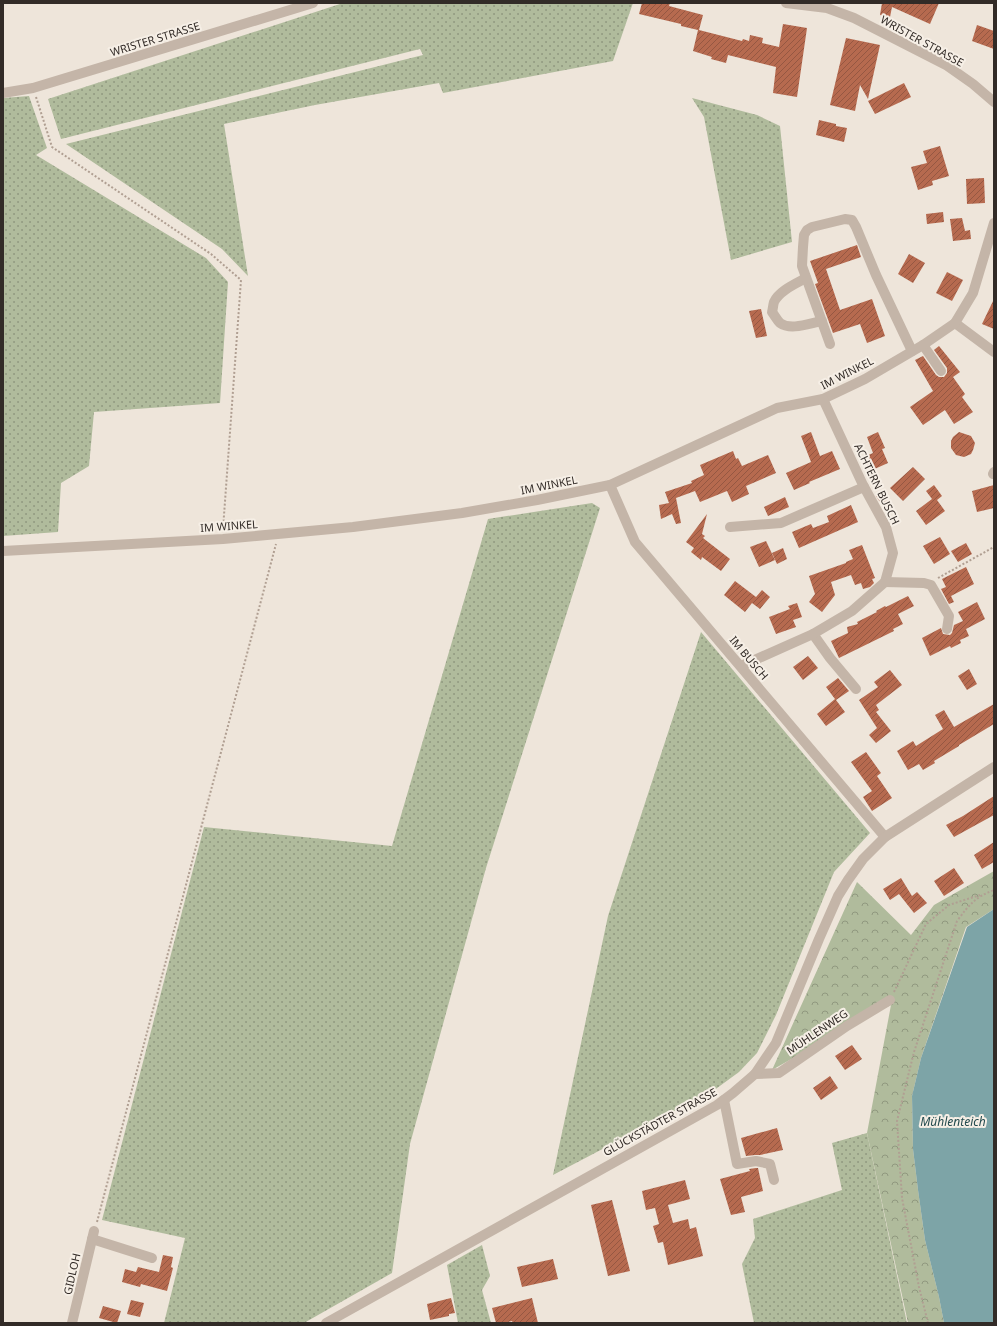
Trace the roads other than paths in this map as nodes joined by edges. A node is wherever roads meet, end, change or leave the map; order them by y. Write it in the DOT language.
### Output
graph roads {
  1 [pos="313,3"];
  2 [pos="786,3"];
  3 [pos="3,93"];
  4 [pos="994,102"];
  5 [pos="994,223"];
  6 [pos="806,278"];
  7 [pos="822,320"];
  8 [pos="955,323"];
  9 [pos="830,344"];
  10 [pos="923,345"];
  11 [pos="912,352"];
  12 [pos="994,352"];
  13 [pos="941,371"];
  14 [pos="823,399"];
  15 [pos="610,485"];
  16 [pos="864,487"];
  17 [pos="730,527"];
  18 [pos="3,552"];
  19 [pos="885,582"];
  20 [pos="947,630"];
  21 [pos="813,634"];
  22 [pos="741,666"];
  23 [pos="856,689"];
  24 [pos="994,767"];
  25 [pos="886,837"];
  26 [pos="890,1000"];
  27 [pos="755,1074"];
  28 [pos="724,1100"];
  29 [pos="774,1180"];
  30 [pos="152,1258"];
  31 [pos="72,1323"];
  32 [pos="326,1323"];
  1 -- 3 [label="street, WRISTER STRASSE"];
  2 -- 4 [label="street, WRISTER STRASSE"];
  5 -- 8 [label="street, IM WINKEL"];
  6 -- 7 [label="street"];
  6 -- 7 [label="street"];
  6 -- 11 [label="street"];
  7 -- 9 [label="street"];
  8 -- 10 [label="street, IM WINKEL"];
  8 -- 12 [label="street"];
  10 -- 11 [label="street, IM WINKEL"];
  10 -- 13 [label="street"];
  11 -- 14 [label="street, IM WINKEL"];
  14 -- 15 [label="street, IM WINKEL"];
  14 -- 16 [label="street, ACHTERN BUSCH"];
  15 -- 18 [label="street, IM WINKEL"];
  15 -- 22 [label="street, IM BUSCH"];
  16 -- 17 [label="street"];
  16 -- 19 [label="street, ACHTERN BUSCH"];
  19 -- 20 [label="street"];
  19 -- 21 [label="street"];
  21 -- 22 [label="street"];
  21 -- 23 [label="street"];
  22 -- 25 [label="street, IM BUSCH"];
  24 -- 25 [label="street, GLÜCKSTÄDTER STRASSE"];
  25 -- 27 [label="street, GLÜCKSTÄDTER STRASSE"];
  26 -- 27 [label="street, MÜHLENWEG"];
  27 -- 28 [label="street, GLÜCKSTÄDTER STRASSE"];
  28 -- 29 [label="street"];
  28 -- 32 [label="street, GLÜCKSTÄDTER STRASSE"];
  30 -- 31 [label="street, GIDLOH"];
}
